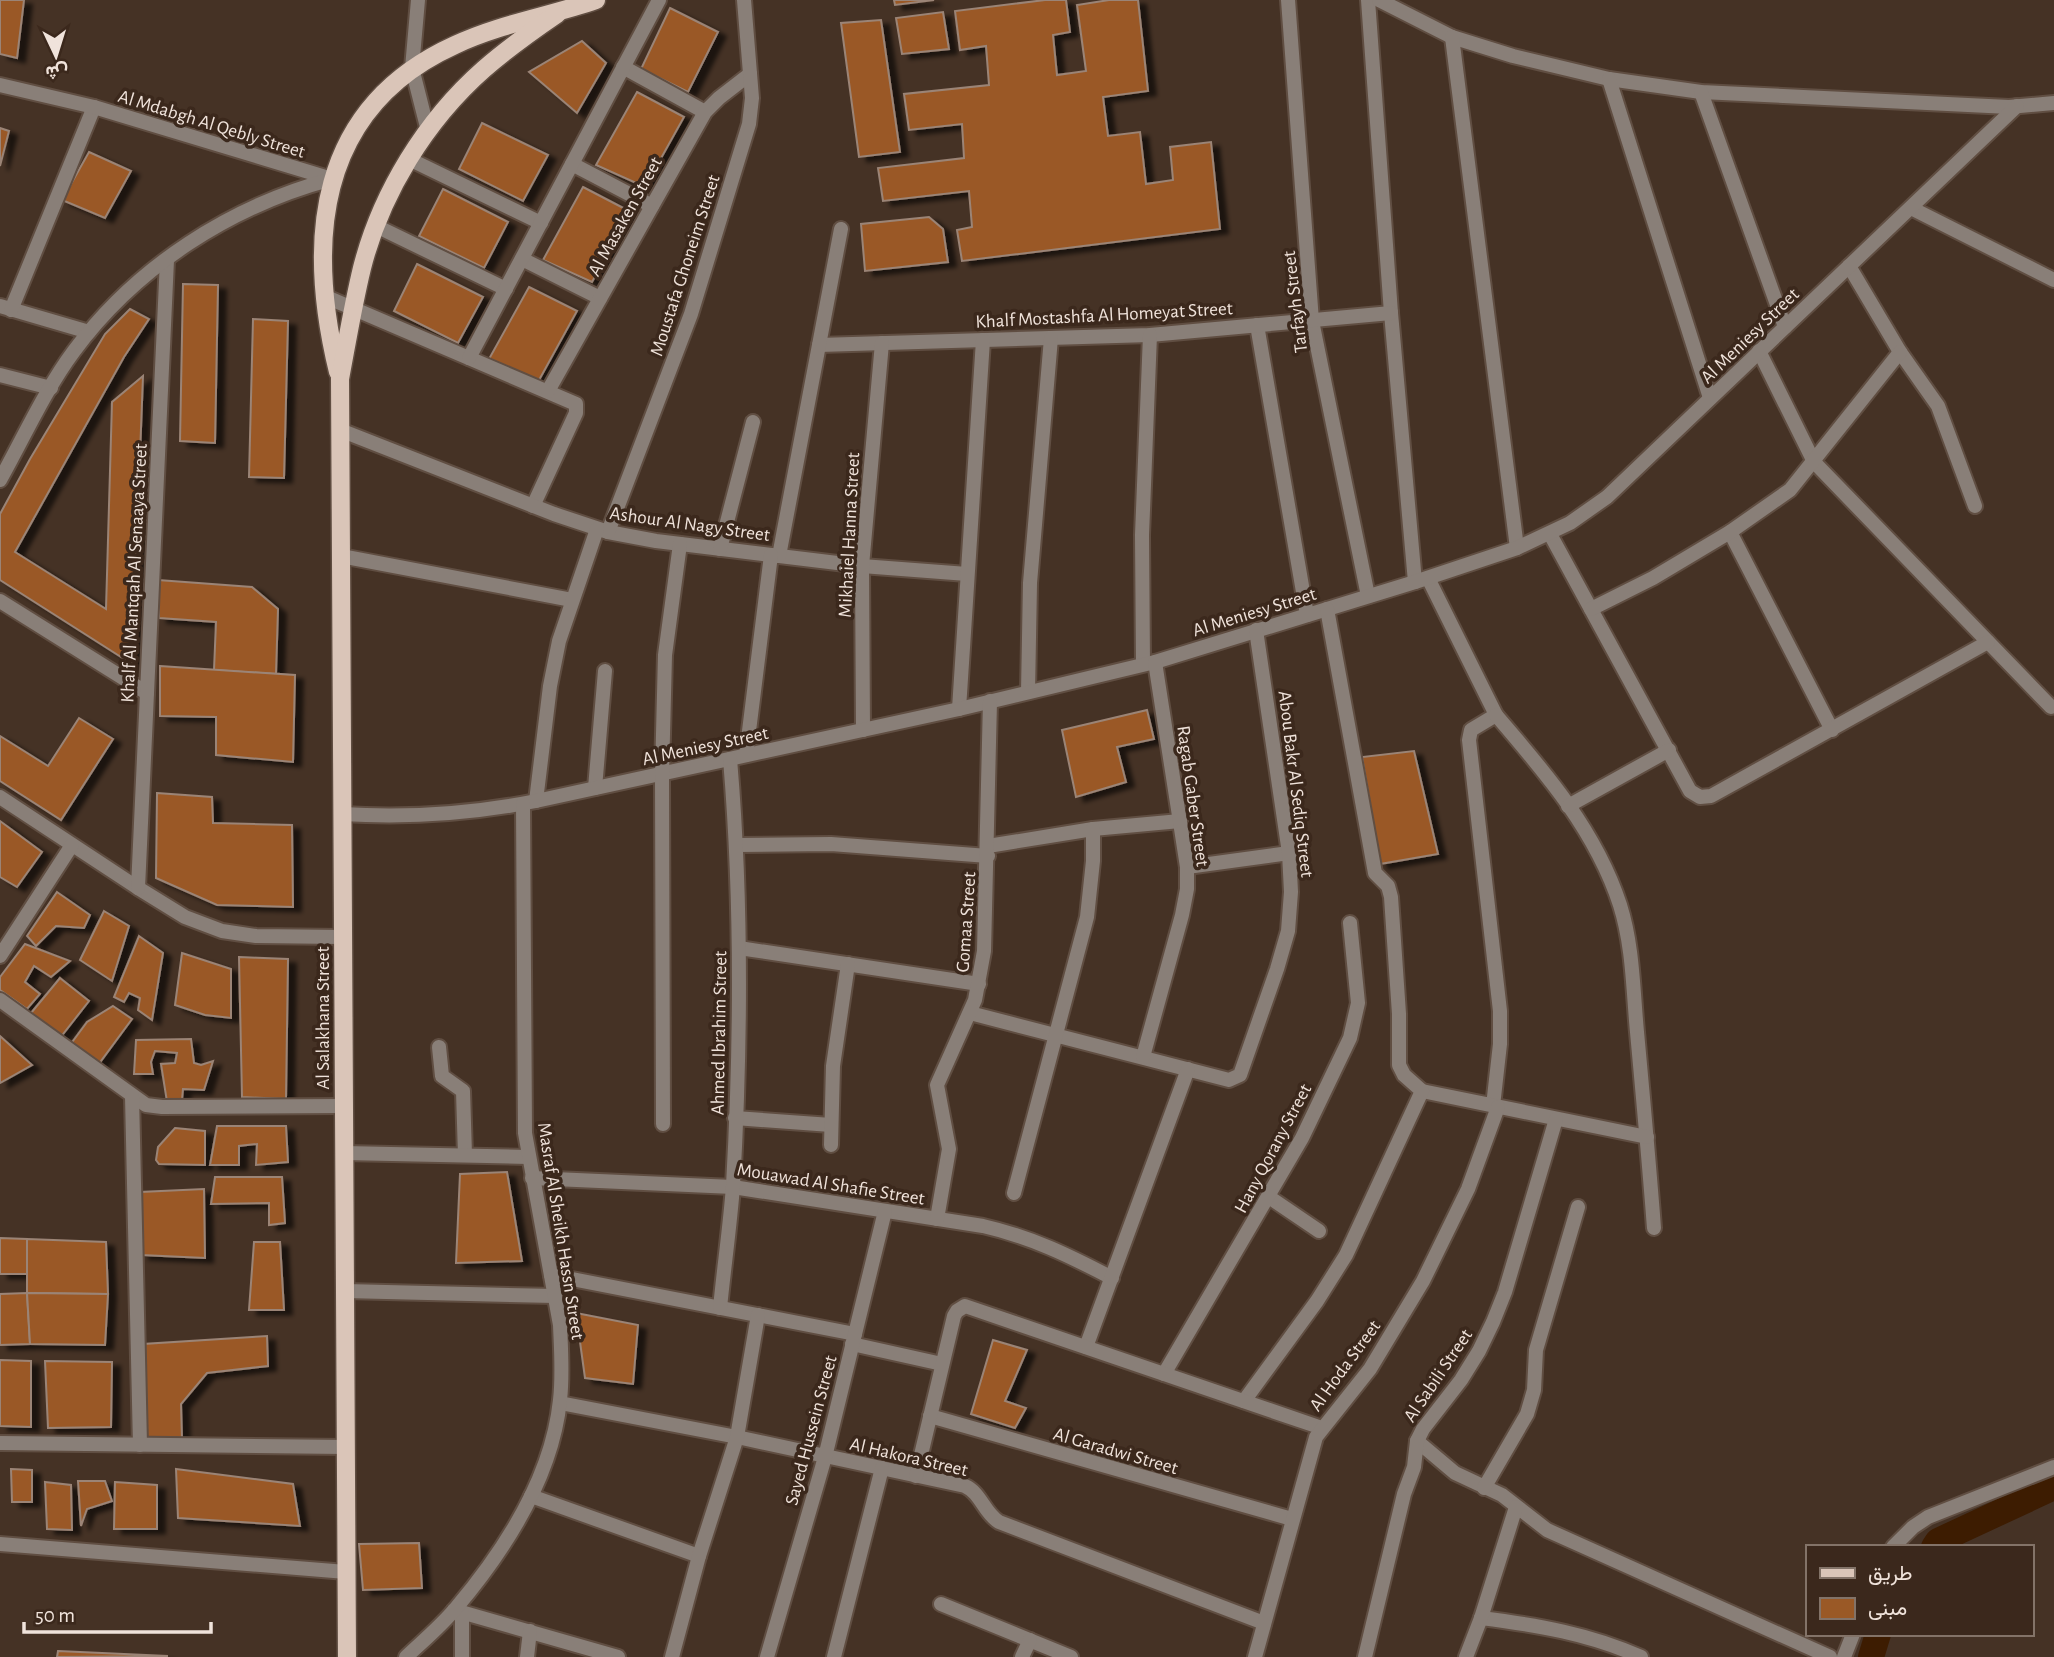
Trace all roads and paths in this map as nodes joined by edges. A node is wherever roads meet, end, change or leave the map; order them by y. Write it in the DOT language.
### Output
graph roads {
  1 [pos="418,0"];
  2 [pos="596,0"];
  3 [pos="659,0"];
  4 [pos="744,0"];
  5 [pos="1288,0"];
  6 [pos="1368,0"];
  7 [pos="1379,0"];
  8 [pos="557,14"];
  9 [pos="1452,37"];
  10 [pos="623,67"];
  11 [pos="412,68"];
  12 [pos="750,74"];
  13 [pos="1609,79"];
  14 [pos="0,85"];
  15 [pos="1701,92"];
  16 [pos="2054,103"];
  17 [pos="2017,106"];
  18 [pos="94,107"];
  19 [pos="705,112"];
  20 [pos="428,131"];
  21 [pos="409,159"];
  22 [pos="572,164"];
  23 [pos="332,179"];
  24 [pos="652,206"];
  25 [pos="1911,208"];
  26 [pos="541,223"];
  27 [pos="376,226"];
  28 [pos="841,229"];
  29 [pos="522,259"];
  30 [pos="167,260"];
  31 [pos="1849,266"];
  32 [pos="2054,280"];
  33 [pos="506,289"];
  34 [pos="324,296"];
  35 [pos="600,298"];
  36 [pos="6,308"];
  37 [pos="354,308"];
  38 [pos="1391,313"];
  39 [pos="1312,320"];
  40 [pos="1257,325"];
  41 [pos="1786,327"];
  42 [pos="89,332"];
  43 [pos="1150,335"];
  44 [pos="1051,338"];
  45 [pos="983,340"];
  46 [pos="882,343"];
  47 [pos="819,345"];
  48 [pos="1759,351"];
  49 [pos="1900,352"];
  50 [pos="469,358"];
  51 [pos="0,374"];
  52 [pos="340,379"];
  53 [pos="51,388"];
  54 [pos="548,391"];
  55 [pos="1710,398"];
  56 [pos="753,422"];
  57 [pos="340,430"];
  58 [pos="5,461"];
  59 [pos="1814,462"];
  60 [pos="0,480"];
  61 [pos="533,506"];
  62 [pos="1975,506"];
  63 [pos="602,530"];
  64 [pos="1730,532"];
  65 [pos="1550,534"];
  66 [pos="680,544"];
  67 [pos="1517,548"];
  68 [pos="720,549"];
  69 [pos="775,555"];
  70 [pos="341,556"];
  71 [pos="862,566"];
  72 [pos="967,574"];
  73 [pos="1422,580"];
  74 [pos="1368,596"];
  75 [pos="572,600"];
  76 [pos="0,601"];
  77 [pos="1591,608"];
  78 [pos="1327,609"];
  79 [pos="1307,615"];
  80 [pos="1256,630"];
  81 [pos="1988,642"];
  82 [pos="1149,663"];
  83 [pos="605,671"];
  84 [pos="1028,692"];
  85 [pos="147,693"];
  86 [pos="990,701"];
  87 [pos="2051,707"];
  88 [pos="959,709"];
  89 [pos="1496,715"];
  90 [pos="863,730"];
  91 [pos="1832,730"];
  92 [pos="1669,750"];
  93 [pos="746,755"];
  94 [pos="730,759"];
  95 [pos="662,774"];
  96 [pos="595,789"];
  97 [pos="0,797"];
  98 [pos="529,803"];
  99 [pos="1568,806"];
  100 [pos="342,814"];
  101 [pos="1180,821"];
  102 [pos="1093,829"];
  103 [pos="72,845"];
  104 [pos="738,845"];
  105 [pos="988,851"];
  106 [pos="1289,853"];
  107 [pos="1187,867"];
  108 [pos="138,888"];
  109 [pos="1350,923"];
  110 [pos="342,937"];
  111 [pos="739,948"];
  112 [pos="0,956"];
  113 [pos="848,964"];
  114 [pos="979,984"];
  115 [pos="0,1000"];
  116 [pos="970,1013"];
  117 [pos="1056,1035"];
  118 [pos="439,1047"];
  119 [pos="1143,1057"];
  120 [pos="1188,1069"];
  121 [pos="1422,1091"];
  122 [pos="132,1096"];
  123 [pos="344,1106"];
  124 [pos="1496,1107"];
  125 [pos="735,1118"];
  126 [pos="1556,1119"];
  127 [pos="663,1124"];
  128 [pos="831,1125"];
  129 [pos="1647,1137"];
  130 [pos="831,1145"];
  131 [pos="344,1153"];
  132 [pos="465,1156"];
  133 [pos="528,1157"];
  134 [pos="532,1178"];
  135 [pos="733,1187"];
  136 [pos="1014,1193"];
  137 [pos="1269,1197"];
  138 [pos="1578,1207"];
  139 [pos="885,1210"];
  140 [pos="937,1219"];
  141 [pos="1654,1228"];
  142 [pos="1320,1231"];
  143 [pos="551,1275"];
  144 [pos="1112,1278"];
  145 [pos="345,1291"];
  146 [pos="555,1297"];
  147 [pos="720,1308"];
  148 [pos="758,1315"];
  149 [pos="854,1339"];
  150 [pos="1086,1347"];
  151 [pos="942,1364"];
  152 [pos="1164,1374"];
  153 [pos="1244,1401"];
  154 [pos="560,1403"];
  155 [pos="930,1416"];
  156 [pos="1322,1428"];
  157 [pos="737,1437"];
  158 [pos="1417,1441"];
  159 [pos="0,1443"];
  160 [pos="140,1445"];
  161 [pos="346,1447"];
  162 [pos="825,1457"];
  163 [pos="2054,1467"];
  164 [pos="882,1468"];
  165 [pos="916,1476"];
  166 [pos="1484,1488"];
  167 [pos="531,1496"];
  168 [pos="1516,1507"];
  169 [pos="1292,1519"];
  170 [pos="0,1544"];
  171 [pos="1895,1545"];
  172 [pos="699,1556"];
  173 [pos="346,1572"];
  174 [pos="941,1604"];
  175 [pos="458,1611"];
  176 [pos="1482,1618"];
  177 [pos="1264,1623"];
  178 [pos="530,1631"];
  179 [pos="1852,1636"];
  180 [pos="1030,1640"];
  181 [pos="347,1657"];
  182 [pos="407,1657"];
  183 [pos="462,1657"];
  184 [pos="527,1657"];
  185 [pos="618,1657"];
  186 [pos="672,1657"];
  187 [pos="767,1657"];
  188 [pos="834,1657"];
  189 [pos="1022,1657"];
  190 [pos="1071,1657"];
  191 [pos="1255,1657"];
  192 [pos="1365,1657"];
  193 [pos="1466,1657"];
  194 [pos="1641,1657"];
  195 [pos="1830,1657"];
  196 [pos="1844,1657"];
  1 -- 11 [label="street"];
  2 -- 8 [label="main road"];
  3 -- 10 [label="street"];
  4 -- 12 [label="street, Moustafa Ghoneim Street"];
  5 -- 39 [label="street, Tarfayh Street"];
  6 -- 38 [label="street"];
  7 -- 9 [label="street"];
  8 -- 11 [label="main road"];
  8 -- 20 [label="main road"];
  9 -- 13 [label="street"];
  9 -- 67 [label="street"];
  10 -- 19 [label="street"];
  10 -- 22 [label="street"];
  11 -- 20 [label="street"];
  11 -- 23 [label="main road"];
  12 -- 19 [label="street, Al Masaken Street"];
  12 -- 63 [label="street, Moustafa Ghoneim Street"];
  13 -- 15 [label="street"];
  13 -- 55 [label="street"];
  14 -- 18 [label="street, Al Mdabgh Al Qebly Street"];
  15 -- 17 [label="street"];
  15 -- 41 [label="street"];
  16 -- 17 [label="street"];
  17 -- 25 [label="street, Al Meniesy Street"];
  18 -- 23 [label="street, Al Mdabgh Al Qebly Street"];
  18 -- 36 [label="street"];
  19 -- 24 [label="street, Al Masaken Street"];
  20 -- 21 [label="main road"];
  21 -- 26 [label="street"];
  21 -- 27 [label="main road"];
  22 -- 24 [label="street"];
  22 -- 26 [label="street"];
  23 -- 30 [label="street"];
  23 -- 34 [label="main road"];
  24 -- 35 [label="street, Al Masaken Street"];
  25 -- 31 [label="street, Al Meniesy Street"];
  25 -- 32 [label="street"];
  26 -- 29 [label="street"];
  27 -- 33 [label="street"];
  27 -- 37 [label="main road"];
  28 -- 47 [label="street"];
  29 -- 33 [label="street"];
  29 -- 35 [label="street"];
  30 -- 42 [label="street"];
  30 -- 85 [label="street, Khalf Al Mantqah Al Senaaya Street"];
  31 -- 41 [label="street, Al Meniesy Street"];
  31 -- 49 [label="street"];
  33 -- 50 [label="street"];
  34 -- 37 [label="street"];
  34 -- 52 [label="main road"];
  35 -- 54 [label="street, Al Masaken Street"];
  36 -- 42 [label="street"];
  37 -- 50 [label="street"];
  37 -- 52 [label="main road"];
  38 -- 39 [label="street, Khalf Mostashfa Al Homeyat Street"];
  38 -- 73 [label="street"];
  39 -- 40 [label="street, Khalf Mostashfa Al Homeyat Street"];
  39 -- 74 [label="street, Tarfayh Street"];
  40 -- 43 [label="street, Khalf Mostashfa Al Homeyat Street"];
  40 -- 79 [label="street"];
  41 -- 48 [label="street, Al Meniesy Street"];
  42 -- 53 [label="street"];
  43 -- 44 [label="street, Khalf Mostashfa Al Homeyat Street"];
  43 -- 82 [label="street, Ragab Gaber Street"];
  44 -- 45 [label="street, Khalf Mostashfa Al Homeyat Street"];
  44 -- 84 [label="street"];
  45 -- 46 [label="street, Khalf Mostashfa Al Homeyat Street"];
  45 -- 72 [label="street"];
  46 -- 47 [label="street, Khalf Mostashfa Al Homeyat Street"];
  46 -- 71 [label="street, Mikhaiel Hanna Street"];
  47 -- 69 [label="street"];
  48 -- 55 [label="street, Al Meniesy Street"];
  48 -- 59 [label="street"];
  49 -- 59 [label="street"];
  49 -- 62 [label="street"];
  50 -- 54 [label="street"];
  51 -- 53 [label="street"];
  52 -- 57 [label="main road, Al Salakhana Street"];
  53 -- 58 [label="street"];
  54 -- 61 [label="street"];
  55 -- 65 [label="street, Al Meniesy Street"];
  56 -- 68 [label="street"];
  57 -- 61 [label="street, Ashour Al Nagy Street"];
  57 -- 70 [label="main road, Al Salakhana Street"];
  58 -- 60 [label="street"];
  59 -- 64 [label="street"];
  59 -- 81 [label="street"];
  61 -- 63 [label="street, Ashour Al Nagy Street"];
  63 -- 66 [label="street, Ashour Al Nagy Street"];
  63 -- 75 [label="street, Moustafa Ghoneim Street"];
  64 -- 77 [label="street"];
  64 -- 91 [label="street"];
  65 -- 67 [label="street, Al Meniesy Street"];
  65 -- 77 [label="street"];
  66 -- 68 [label="street, Ashour Al Nagy Street"];
  66 -- 95 [label="street"];
  67 -- 73 [label="street, Al Meniesy Street"];
  68 -- 69 [label="street, Ashour Al Nagy Street"];
  69 -- 71 [label="street, Ashour Al Nagy Street"];
  69 -- 93 [label="street"];
  70 -- 75 [label="street"];
  70 -- 100 [label="main road, Al Salakhana Street"];
  71 -- 72 [label="street, Ashour Al Nagy Street"];
  71 -- 90 [label="street, Mikhaiel Hanna Street"];
  72 -- 88 [label="street"];
  73 -- 74 [label="street, Al Meniesy Street"];
  73 -- 89 [label="street"];
  74 -- 78 [label="street, Al Meniesy Street"];
  75 -- 98 [label="street, Masraf Al Sheikh Hassn Street"];
  76 -- 85 [label="street"];
  77 -- 92 [label="street"];
  78 -- 79 [label="street, Al Meniesy Street"];
  78 -- 121 [label="street"];
  79 -- 80 [label="street, Al Meniesy Street"];
  80 -- 82 [label="street, Al Meniesy Street"];
  80 -- 106 [label="street, Abou Bakr Al Sediq Street"];
  81 -- 87 [label="street"];
  81 -- 91 [label="street"];
  82 -- 84 [label="street, Al Meniesy Street"];
  82 -- 101 [label="street, Ragab Gaber Street"];
  83 -- 96 [label="street"];
  84 -- 86 [label="street, Al Meniesy Street"];
  85 -- 108 [label="street, Khalf Al Mantqah Al Senaaya Street"];
  86 -- 88 [label="street, Al Meniesy Street"];
  86 -- 105 [label="street, Gomaa Street"];
  88 -- 90 [label="street, Al Meniesy Street"];
  89 -- 99 [label="street"];
  89 -- 124 [label="street, Al Hoda Street"];
  90 -- 93 [label="street, Al Meniesy Street"];
  91 -- 92 [label="street"];
  92 -- 99 [label="street"];
  93 -- 94 [label="street, Al Meniesy Street"];
  94 -- 95 [label="street, Al Meniesy Street"];
  94 -- 104 [label="street, Ahmed Ibrahim Street"];
  95 -- 96 [label="street, Al Meniesy Street"];
  95 -- 127 [label="street"];
  96 -- 98 [label="street, Al Meniesy Street"];
  97 -- 103 [label="street"];
  98 -- 100 [label="street, Al Meniesy Street"];
  98 -- 133 [label="street, Masraf Al Sheikh Hassn Street"];
  99 -- 129 [label="street"];
  100 -- 110 [label="main road, Al Salakhana Street"];
  101 -- 102 [label="street"];
  101 -- 107 [label="street, Ragab Gaber Street"];
  102 -- 105 [label="street"];
  102 -- 117 [label="street"];
  103 -- 108 [label="street"];
  103 -- 112 [label="street"];
  104 -- 105 [label="street"];
  104 -- 111 [label="street, Ahmed Ibrahim Street"];
  105 -- 114 [label="street, Gomaa Street"];
  106 -- 107 [label="street"];
  106 -- 120 [label="street, Abou Bakr Al Sediq Street"];
  107 -- 119 [label="street, Ragab Gaber Street"];
  108 -- 110 [label="street"];
  109 -- 137 [label="street, Hany Qorany Street"];
  110 -- 123 [label="main road, Al Salakhana Street"];
  111 -- 113 [label="street"];
  111 -- 125 [label="street, Ahmed Ibrahim Street"];
  113 -- 114 [label="street"];
  113 -- 128 [label="street"];
  114 -- 116 [label="street, Gomaa Street"];
  115 -- 122 [label="street"];
  116 -- 117 [label="street, Abou Bakr Al Sediq Street"];
  116 -- 140 [label="street, Gomaa Street"];
  117 -- 119 [label="street, Abou Bakr Al Sediq Street"];
  117 -- 136 [label="street"];
  118 -- 132 [label="street"];
  119 -- 120 [label="street, Abou Bakr Al Sediq Street"];
  120 -- 144 [label="street"];
  121 -- 124 [label="street"];
  121 -- 153 [label="street"];
  122 -- 123 [label="street"];
  122 -- 160 [label="street"];
  123 -- 131 [label="main road, Al Salakhana Street"];
  124 -- 126 [label="street"];
  124 -- 156 [label="street, Al Hoda Street"];
  125 -- 128 [label="street"];
  125 -- 135 [label="street, Ahmed Ibrahim Street"];
  126 -- 129 [label="street"];
  126 -- 158 [label="street, Al Sabili Street"];
  128 -- 130 [label="street"];
  129 -- 141 [label="street"];
  131 -- 132 [label="street"];
  131 -- 145 [label="main road, Al Salakhana Street"];
  132 -- 133 [label="street"];
  133 -- 134 [label="street, Masraf Al Sheikh Hassn Street"];
  134 -- 135 [label="street, Mouawad Al Shafie Street"];
  134 -- 143 [label="street, Masraf Al Sheikh Hassn Street"];
  135 -- 139 [label="street, Mouawad Al Shafie Street"];
  135 -- 147 [label="street, Ahmed Ibrahim Street"];
  137 -- 142 [label="street"];
  137 -- 152 [label="street, Hany Qorany Street"];
  138 -- 166 [label="street"];
  139 -- 140 [label="street, Mouawad Al Shafie Street"];
  139 -- 149 [label="street, Sayed Hussein Street"];
  140 -- 144 [label="street, Mouawad Al Shafie Street"];
  143 -- 146 [label="street, Masraf Al Sheikh Hassn Street"];
  143 -- 147 [label="street"];
  144 -- 150 [label="street"];
  145 -- 146 [label="street"];
  145 -- 161 [label="main road, Al Salakhana Street"];
  146 -- 154 [label="street, Masraf Al Sheikh Hassn Street"];
  147 -- 148 [label="street"];
  148 -- 149 [label="street"];
  148 -- 157 [label="street"];
  149 -- 151 [label="street"];
  149 -- 162 [label="street, Sayed Hussein Street"];
  150 -- 151 [label="street"];
  150 -- 152 [label="street"];
  151 -- 155 [label="street"];
  152 -- 153 [label="street"];
  153 -- 156 [label="street"];
  154 -- 157 [label="street, Al Hakora Street"];
  154 -- 167 [label="street, Masraf Al Sheikh Hassn Street"];
  155 -- 165 [label="street"];
  155 -- 169 [label="street, Al Garadwi Street"];
  156 -- 169 [label="street, Al Hoda Street"];
  157 -- 162 [label="street, Al Hakora Street"];
  157 -- 172 [label="street"];
  158 -- 166 [label="street"];
  158 -- 192 [label="street, Al Sabili Street"];
  159 -- 160 [label="street"];
  160 -- 161 [label="street"];
  161 -- 173 [label="main road, Al Salakhana Street"];
  162 -- 164 [label="street, Al Hakora Street"];
  162 -- 187 [label="street, Sayed Hussein Street"];
  163 -- 171 [label="street"];
  164 -- 165 [label="street, Al Hakora Street"];
  164 -- 188 [label="street"];
  165 -- 177 [label="street, Al Hakora Street"];
  166 -- 168 [label="street"];
  167 -- 172 [label="street"];
  167 -- 175 [label="street, Masraf Al Sheikh Hassn Street"];
  168 -- 176 [label="street"];
  168 -- 195 [label="street"];
  169 -- 177 [label="street, Al Hoda Street"];
  170 -- 173 [label="street"];
  172 -- 186 [label="street"];
  173 -- 181 [label="main road, Al Salakhana Street"];
  174 -- 180 [label="street"];
  175 -- 178 [label="street"];
  175 -- 182 [label="street, Masraf Al Sheikh Hassn Street"];
  175 -- 183 [label="street"];
  176 -- 193 [label="street"];
  176 -- 194 [label="street"];
  177 -- 191 [label="street, Al Hoda Street"];
  178 -- 184 [label="street"];
  178 -- 185 [label="street"];
  179 -- 196 [label="street"];
  180 -- 189 [label="street"];
  180 -- 190 [label="street"];
}
